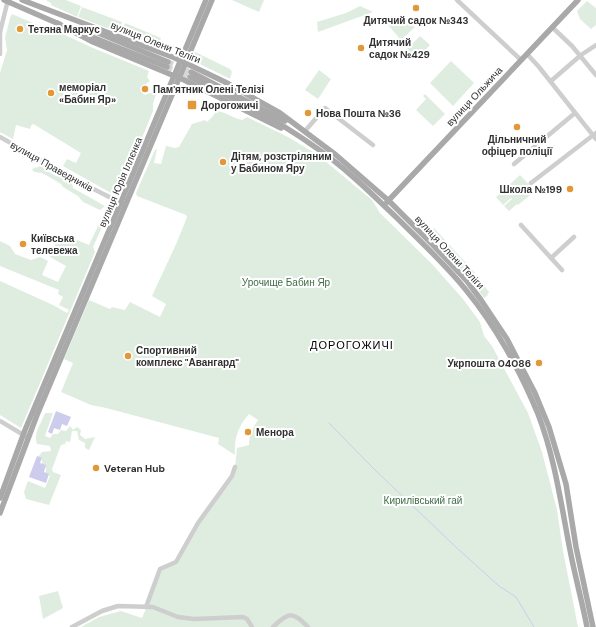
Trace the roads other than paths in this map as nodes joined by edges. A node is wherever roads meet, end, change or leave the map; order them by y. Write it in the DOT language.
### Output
graph roads {
  1 [pos="7,0"];
  2 [pos="22,0"];
  3 [pos="206,0"];
  4 [pos="212,0"];
  5 [pos="457,0"];
  6 [pos="578,0"];
  7 [pos="60,15"];
  8 [pos="57,23"];
  9 [pos="552,27"];
  10 [pos="0,32"];
  11 [pos="596,44"];
  12 [pos="0,54"];
  13 [pos="527,54"];
  14 [pos="580,56"];
  15 [pos="521,60"];
  16 [pos="183,61"];
  17 [pos="596,75"];
  18 [pos="177,77"];
  19 [pos="550,81"];
  20 [pos="575,113"];
  21 [pos="304,131"];
  22 [pos="300,136"];
  23 [pos="595,136"];
  24 [pos="0,137"];
  25 [pos="373,145"];
  26 [pos="514,164"];
  27 [pos="530,184"];
  28 [pos="389,201"];
  29 [pos="123,204"];
  30 [pos="384,206"];
  31 [pos="521,225"];
  32 [pos="574,237"];
  33 [pos="551,258"];
  34 [pos="562,270"];
  35 [pos="0,421"];
  36 [pos="25,436"];
  37 [pos="235,467"];
  38 [pos="0,498"];
  39 [pos="0,513"];
  40 [pos="146,607"];
  41 [pos="72,627"];
  42 [pos="252,627"];
  43 [pos="273,627"];
  44 [pos="308,627"];
  45 [pos="587,627"];
  46 [pos="593,627"];
  1 -- 8 [label="main road, вулиця Олени Теліги"];
  1 -- 10 [label="street"];
  2 -- 7 [label="main road, вулиця Олени Теліги"];
  3 -- 16 [label="main road"];
  4 -- 16 [label="main road"];
  5 -- 15 [label="street"];
  6 -- 9 [label="main road, вулиця Ольжича"];
  7 -- 8 [label="main road, вулиця Олени Теліги"];
  7 -- 16 [label="main road, вулиця Олени Теліги"];
  8 -- 18 [label="main road, вулиця Олени Теліги"];
  9 -- 13 [label="main road, вулиця Ольжича"];
  9 -- 14 [label="street"];
  10 -- 12 [label="street"];
  11 -- 14 [label="street"];
  13 -- 15 [label="main road, вулиця Ольжича"];
  13 -- 19 [label="street"];
  14 -- 17 [label="street"];
  14 -- 19 [label="street"];
  15 -- 28 [label="main road, вулиця Ольжича"];
  16 -- 18 [label="main road, вулиця Юрія Іллєнка"];
  16 -- 21 [label="main road, вулиця Олени Теліги"];
  18 -- 22 [label="main road, вулиця Олени Теліги"];
  18 -- 29 [label="main road, вулиця Юрія Іллєнка"];
  19 -- 20 [label="street"];
  20 -- 23 [label="street"];
  20 -- 26 [label="street"];
  21 -- 22 [label="main road, вулиця Олени Теліги"];
  21 -- 25 [label="street"];
  21 -- 28 [label="main road, вулиця Олени Теліги"];
  22 -- 30 [label="main road, вулиця Олени Теліги"];
  23 -- 27 [label="street"];
  24 -- 29 [label="street, вулиця Праведників"];
  28 -- 30 [label="main road, вулиця Ольжича"];
  28 -- 46 [label="main road, вулиця Олени Теліги"];
  29 -- 36 [label="main road, вулиця Юрія Іллєнка"];
  30 -- 45 [label="main road, вулиця Олени Теліги"];
  31 -- 33 [label="street"];
  32 -- 33 [label="street"];
  33 -- 34 [label="street"];
  35 -- 36 [label="street"];
  36 -- 38 [label="main road, вулиця Юрія Іллєнка"];
  36 -- 39 [label="main road, вулиця Юрія Іллєнка"];
  37 -- 40 [label="street"];
  40 -- 41 [label="street"];
  40 -- 42 [label="street"];
  43 -- 44 [label="street"];
}
